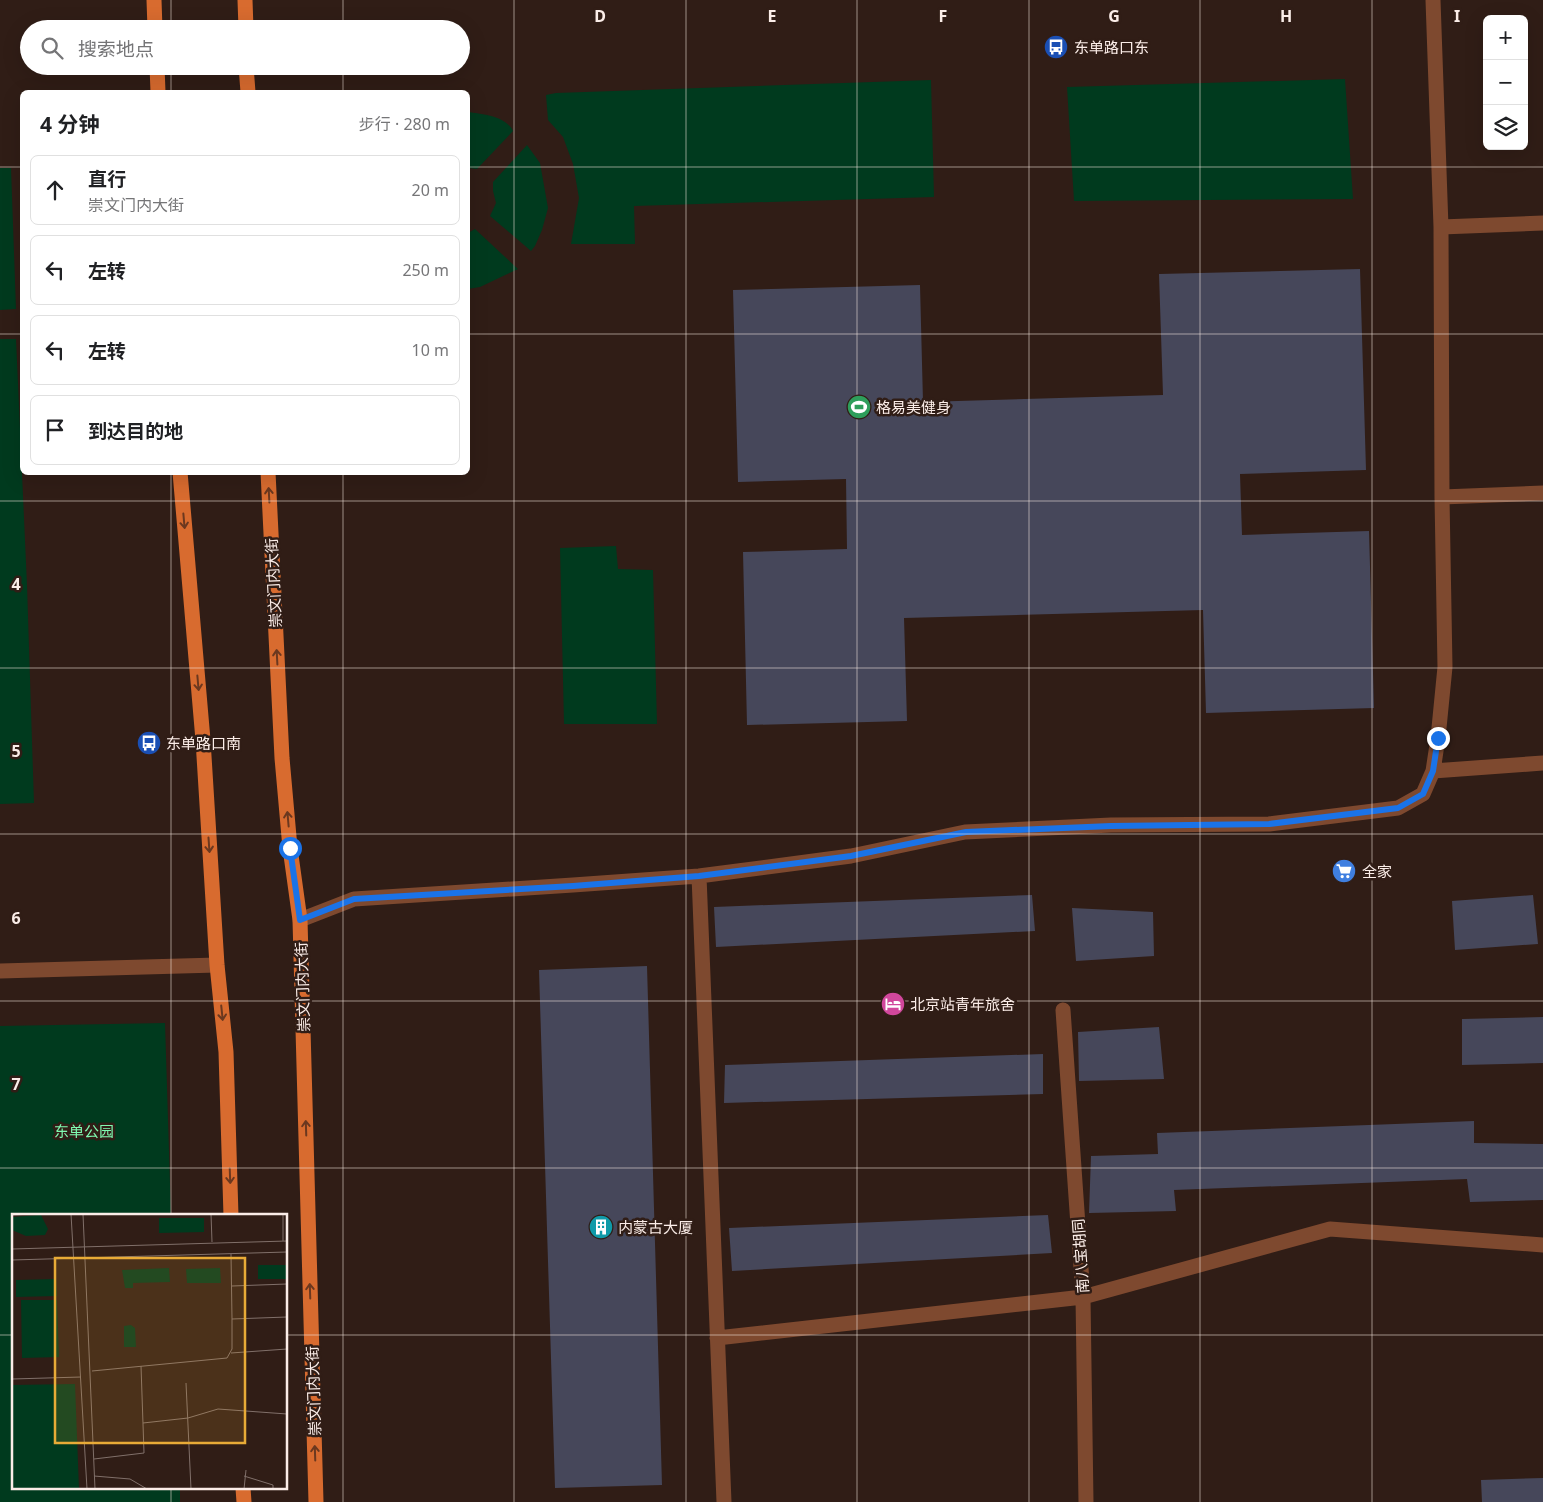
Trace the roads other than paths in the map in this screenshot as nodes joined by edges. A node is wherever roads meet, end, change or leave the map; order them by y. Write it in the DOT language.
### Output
graph roads {
  1 [pos="154,0"];
  2 [pos="246,0"];
  3 [pos="1433,0"];
  4 [pos="155,20"];
  5 [pos="246,20"];
  6 [pos="157,75"];
  7 [pos="247,75"];
  8 [pos="158,90"];
  9 [pos="248,90"];
  10 [pos="1543,222"];
  11 [pos="1441,227"];
  12 [pos="180,475"];
  13 [pos="268,475"];
  14 [pos="1543,493"];
  15 [pos="1442,497"];
  16 [pos="1543,763"];
  17 [pos="1433,771"];
  18 [pos="699,876"];
  19 [pos="300,920"];
  20 [pos="217,965"];
  21 [pos="0,972"];
  22 [pos="1063,1010"];
  23 [pos="231,1214"];
  24 [pos="1543,1245"];
  25 [pos="1083,1297"];
  26 [pos="717,1338"];
  27 [pos="316,1502"];
  28 [pos="724,1502"];
  29 [pos="1086,1502"];
  1 -- 4 [label="main road"];
  2 -- 5 [label="main road"];
  3 -- 11 [label="street"];
  6 -- 8 [label="main road"];
  7 -- 9 [label="main road"];
  10 -- 11 [label="street"];
  11 -- 15 [label="street"];
  12 -- 20 [label="main road, one-way"];
  19 -- 13 [label="main road, 崇文门内大街, one-way"];
  14 -- 15 [label="street"];
  15 -- 17 [label="street"];
  16 -- 17 [label="street"];
  17 -- 18 [label="street"];
  18 -- 19 [label="street"];
  18 -- 26 [label="street"];
  27 -- 19 [label="main road, 崇文门内大街, one-way"];
  20 -- 21 [label="street"];
  20 -- 23 [label="main road, one-way"];
  22 -- 25 [label="street, 南八宝胡同"];
  24 -- 25 [label="street"];
  25 -- 26 [label="street"];
  25 -- 29 [label="street, 南八宝胡同"];
  26 -- 28 [label="street"];
}
